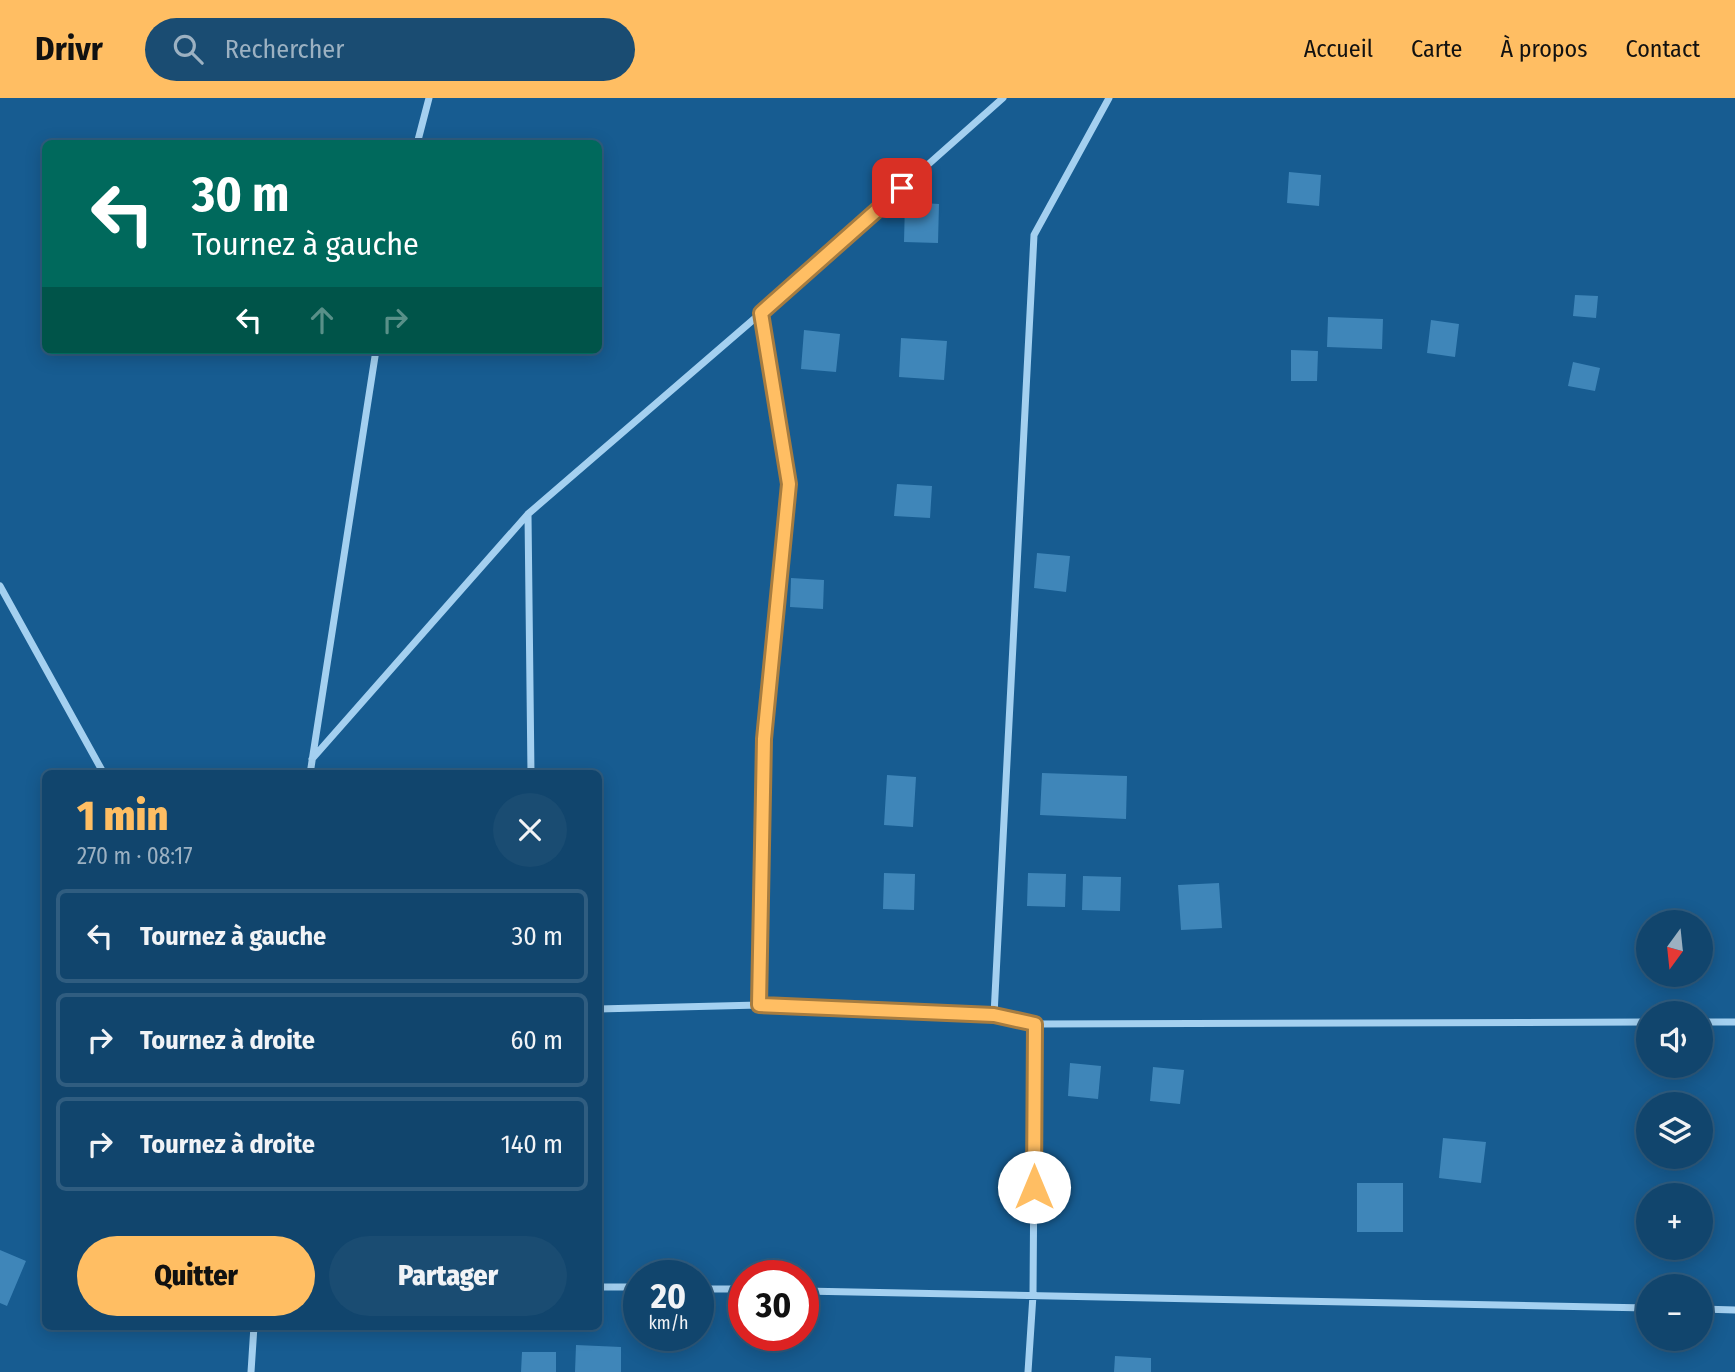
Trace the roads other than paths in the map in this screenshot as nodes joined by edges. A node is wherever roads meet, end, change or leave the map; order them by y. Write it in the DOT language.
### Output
graph roads {
  1 [pos="429,98"];
  2 [pos="1003,98"];
  3 [pos="1109,98"];
  4 [pos="418,140"];
  5 [pos="761,313"];
  6 [pos="375,354"];
  7 [pos="528,514"];
  8 [pos="0,586"];
  9 [pos="312,759"];
  10 [pos="102,770"];
  11 [pos="311,770"];
  12 [pos="531,770"];
  13 [pos="759,1005"];
  14 [pos="602,1009"];
  15 [pos="994,1015"];
  16 [pos="1636,1022"];
  17 [pos="1713,1022"];
  18 [pos="1735,1022"];
  19 [pos="1035,1024"];
  20 [pos="602,1286"];
  21 [pos="623,1287"];
  22 [pos="819,1291"];
  23 [pos="1033,1295"];
  24 [pos="1636,1308"];
  25 [pos="1713,1309"];
  26 [pos="1735,1310"];
  27 [pos="254,1330"];
  28 [pos="251,1372"];
  29 [pos="1028,1372"];
  1 -- 4 [label="street"];
  2 -- 5 [label="street"];
  3 -- 15 [label="street"];
  5 -- 7 [label="street"];
  5 -- 13 [label="street"];
  6 -- 9 [label="street"];
  7 -- 9 [label="street"];
  7 -- 12 [label="street"];
  8 -- 10 [label="street"];
  9 -- 11 [label="street"];
  13 -- 14 [label="street"];
  13 -- 15 [label="street"];
  15 -- 19 [label="street"];
  16 -- 19 [label="street"];
  17 -- 18 [label="street"];
  19 -- 23 [label="street"];
  20 -- 21 [label="street"];
  22 -- 23 [label="street"];
  23 -- 24 [label="street"];
  23 -- 29 [label="street"];
  25 -- 26 [label="street"];
  27 -- 28 [label="street"];
}
